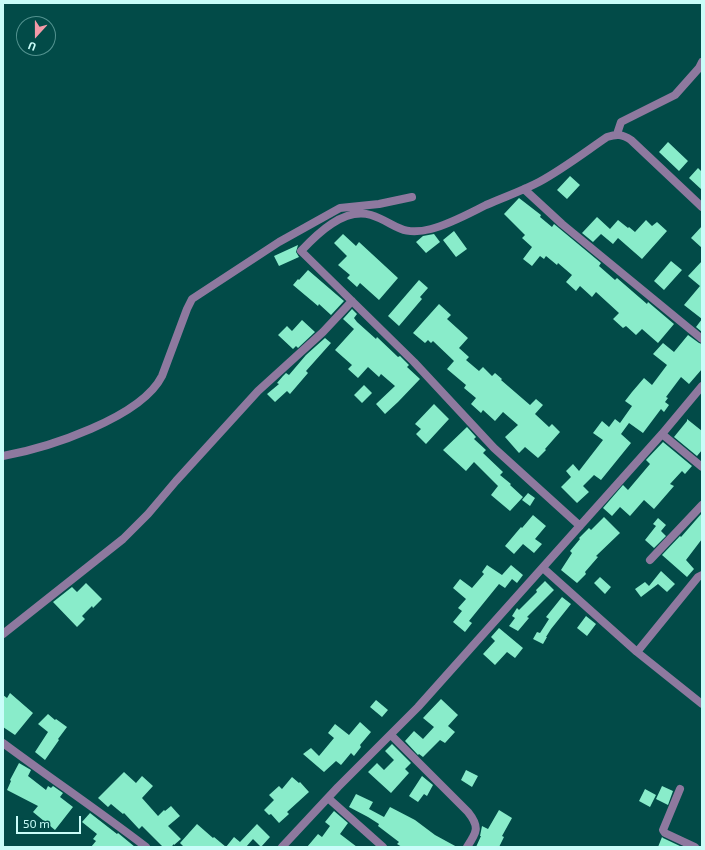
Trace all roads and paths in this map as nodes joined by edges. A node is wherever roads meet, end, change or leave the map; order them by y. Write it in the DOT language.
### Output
graph roads {
  1 [pos="702,62"];
  2 [pos="617,134"];
  3 [pos="524,190"];
  4 [pos="412,197"];
  5 [pos="702,207"];
  6 [pos="352,301"];
  7 [pos="702,339"];
  8 [pos="702,386"];
  9 [pos="662,434"];
  10 [pos="3,456"];
  11 [pos="702,467"];
  12 [pos="702,505"];
  13 [pos="580,526"];
  14 [pos="650,560"];
  15 [pos="543,568"];
  16 [pos="702,575"];
  17 [pos="3,634"];
  18 [pos="637,652"];
  19 [pos="702,704"];
  20 [pos="391,735"];
  21 [pos="3,743"];
  22 [pos="680,789"];
  23 [pos="328,798"];
  24 [pos="146,847"];
  25 [pos="282,847"];
  26 [pos="382,847"];
  27 [pos="467,847"];
  28 [pos="695,847"];
  1 -- 2 [label="street"];
  2 -- 3 [label="street"];
  2 -- 5 [label="street"];
  3 -- 6 [label="street"];
  3 -- 7 [label="street"];
  4 -- 10 [label="street"];
  6 -- 13 [label="street"];
  6 -- 17 [label="street"];
  8 -- 9 [label="street"];
  9 -- 11 [label="street"];
  9 -- 13 [label="street"];
  12 -- 14 [label="street"];
  13 -- 15 [label="street"];
  15 -- 18 [label="street"];
  15 -- 20 [label="street"];
  16 -- 18 [label="street"];
  18 -- 19 [label="street"];
  20 -- 23 [label="street"];
  20 -- 27 [label="street"];
  21 -- 24 [label="street"];
  22 -- 28 [label="street"];
  23 -- 25 [label="street"];
  23 -- 26 [label="street"];
}
